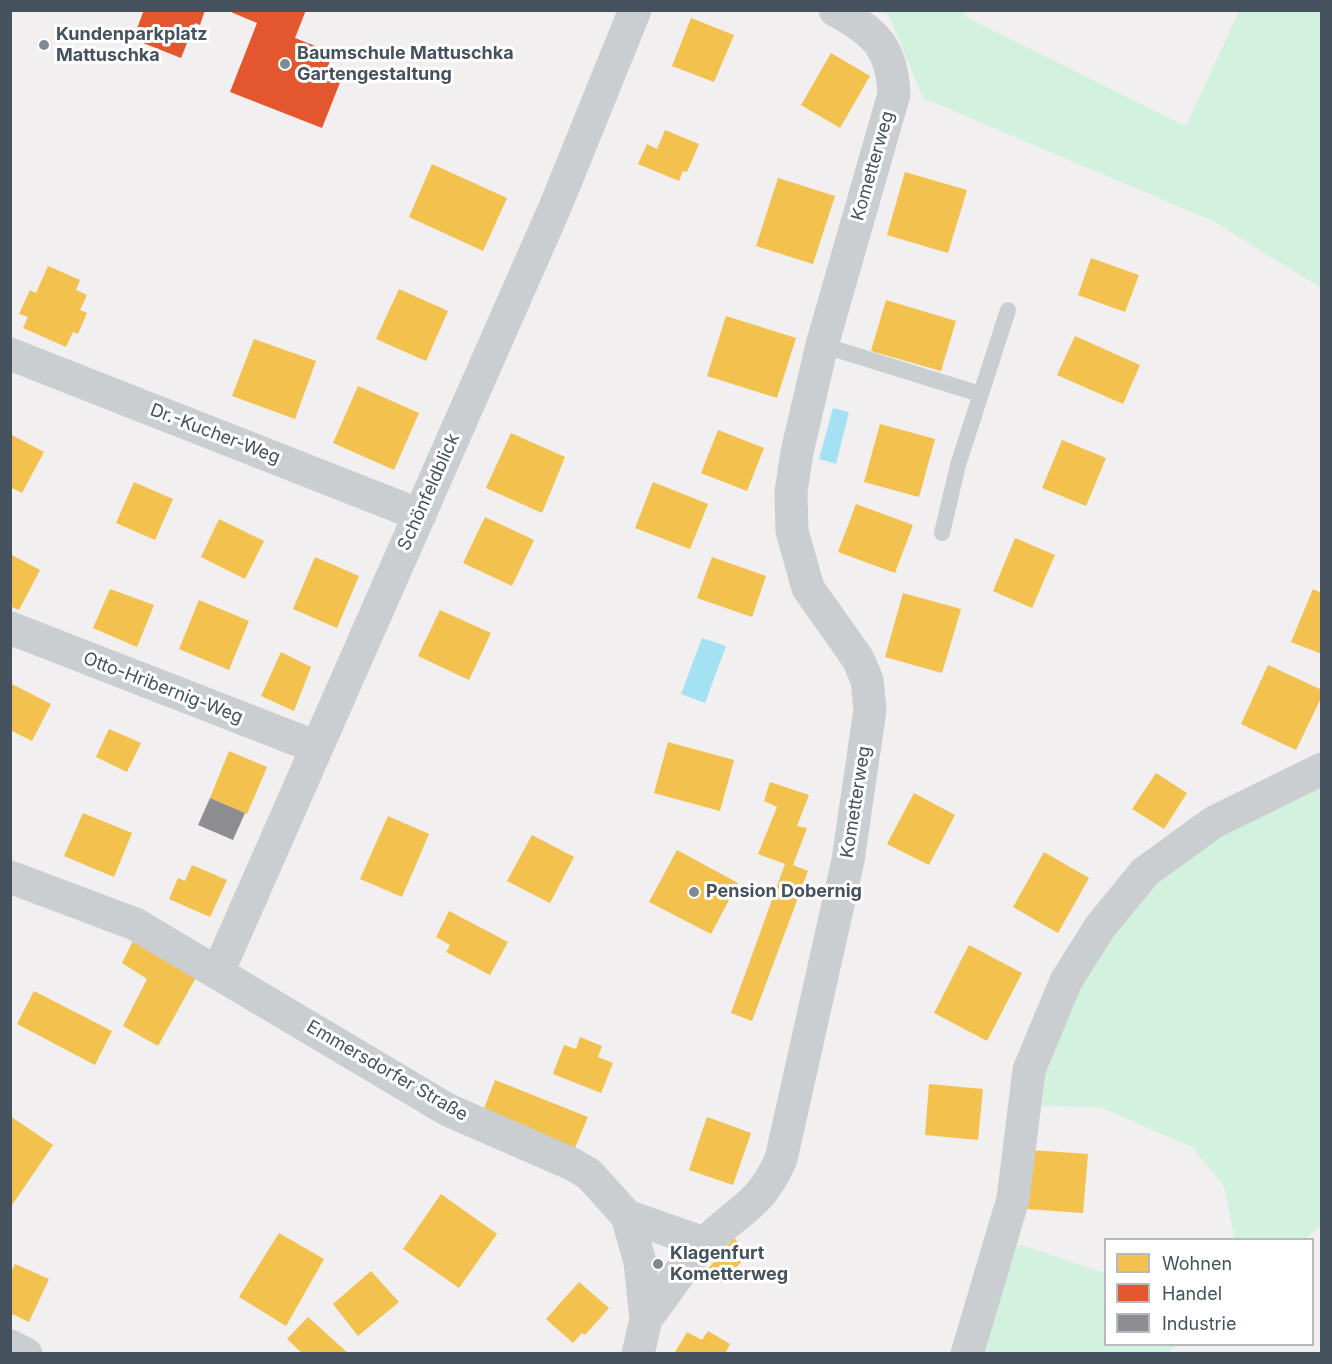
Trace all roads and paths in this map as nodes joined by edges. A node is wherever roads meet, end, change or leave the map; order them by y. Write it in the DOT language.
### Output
graph roads {
  1 [pos="635,10"];
  2 [pos="835,10"];
  3 [pos="1008,310"];
  4 [pos="822,345"];
  5 [pos="10,354"];
  6 [pos="980,394"];
  7 [pos="420,515"];
  8 [pos="942,533"];
  9 [pos="10,628"];
  10 [pos="316,747"];
  11 [pos="1322,769"];
  12 [pos="10,877"];
  13 [pos="218,972"];
  14 [pos="627,1216"];
  15 [pos="704,1243"];
  16 [pos="646,1319"];
  17 [pos="10,1346"];
  18 [pos="26,1353"];
  19 [pos="638,1353"];
  20 [pos="967,1353"];
  1 -- 7 [label="street, Schönfeldblick"];
  2 -- 4 [label="street, Kometterweg"];
  3 -- 6 [label="lane"];
  4 -- 6 [label="lane"];
  4 -- 15 [label="street, Kometterweg"];
  5 -- 7 [label="street, Dr.-Kucher-Weg"];
  6 -- 8 [label="lane"];
  7 -- 10 [label="street, Schönfeldblick"];
  9 -- 10 [label="street, Otto-Hribernig-Weg"];
  10 -- 13 [label="street, Schönfeldblick"];
  11 -- 20 [label="street"];
  12 -- 13 [label="street, Emmersdorfer Straße"];
  13 -- 14 [label="street, Emmersdorfer Straße"];
  14 -- 15 [label="street"];
  14 -- 16 [label="street, Emmersdorfer Straße"];
  15 -- 16 [label="street, Kometterweg"];
  16 -- 19 [label="street, Emmersdorfer Straße"];
  17 -- 18 [label="street"];
}
